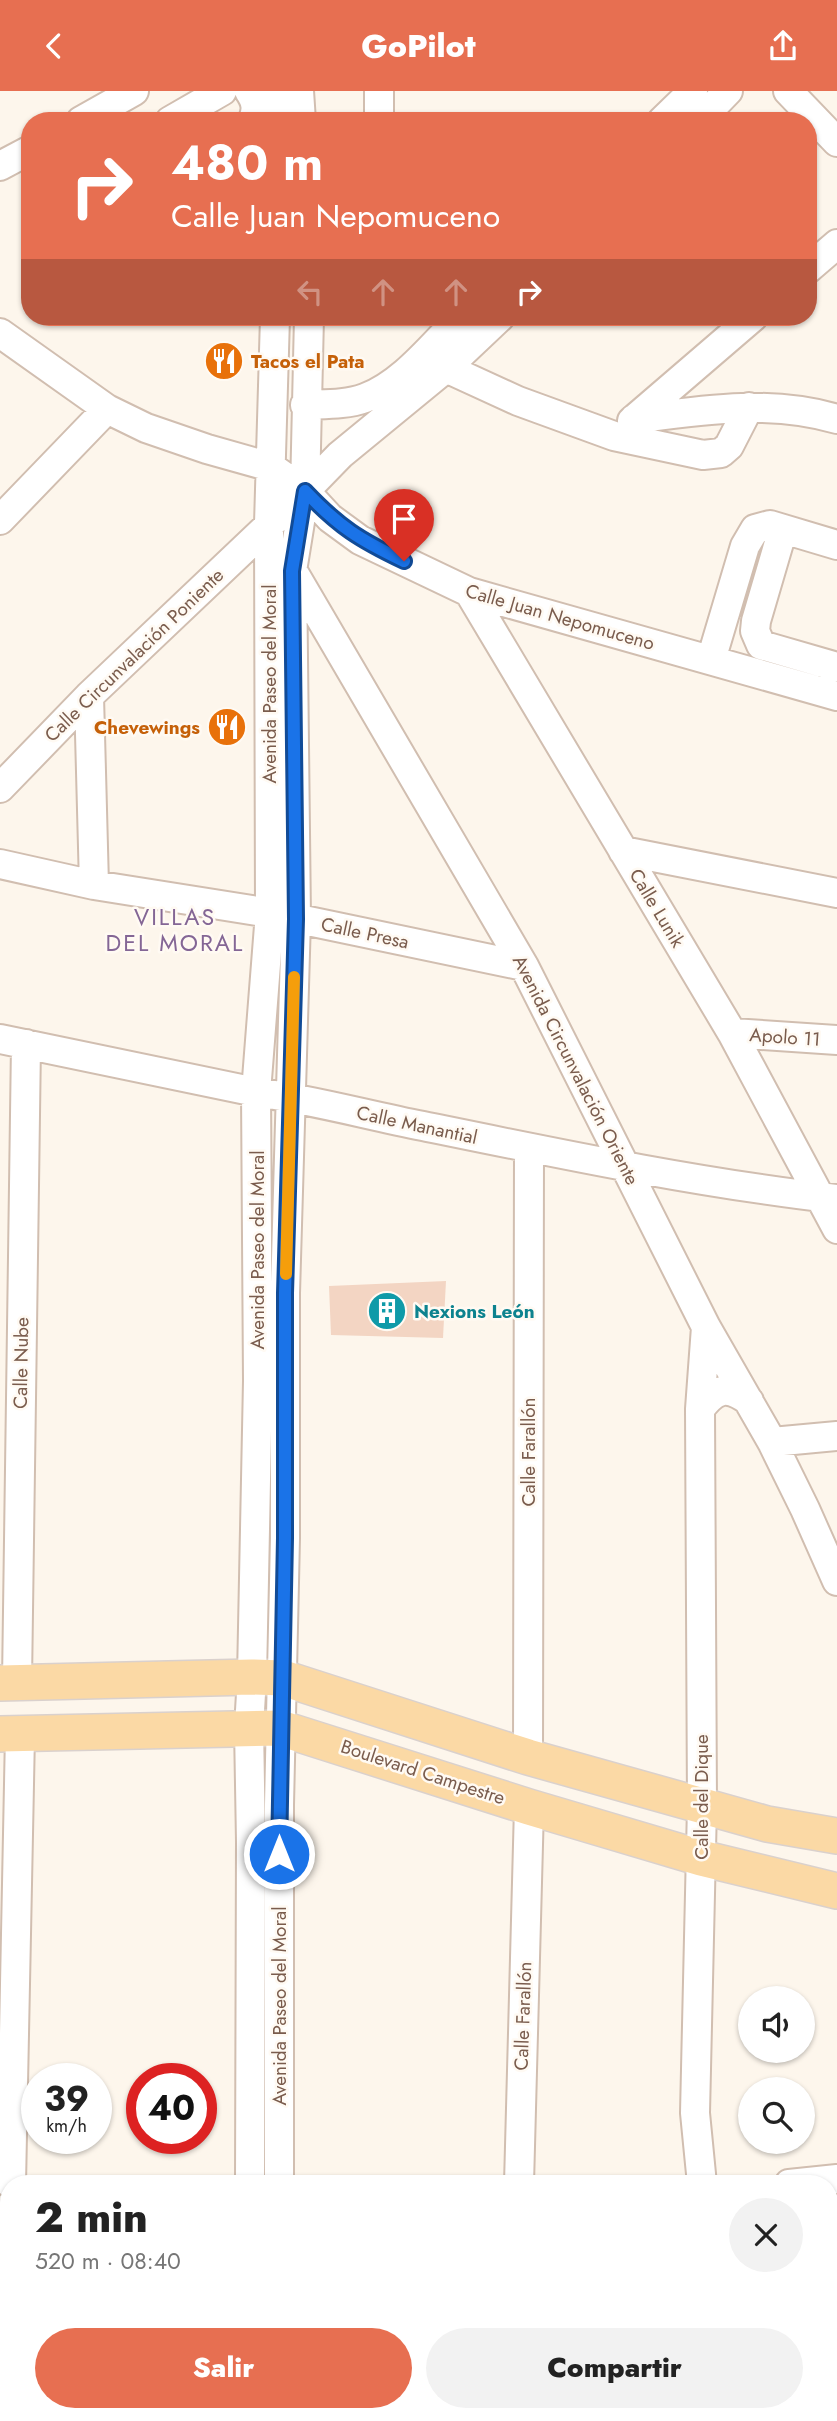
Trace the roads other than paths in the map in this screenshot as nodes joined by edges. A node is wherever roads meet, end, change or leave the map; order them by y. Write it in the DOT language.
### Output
graph roads {
  1 [pos="134,91"];
  2 [pos="222,91"];
  3 [pos="249,91"];
  4 [pos="299,91"];
  5 [pos="315,91"];
  6 [pos="379,91"];
  7 [pos="693,91"];
  8 [pos="728,91"];
  9 [pos="788,91"];
  10 [pos="97,112"];
  11 [pos="186,112"];
  12 [pos="256,112"];
  13 [pos="279,112"];
  14 [pos="315,112"];
  15 [pos="379,112"];
  16 [pos="671,112"];
  17 [pos="708,112"];
  18 [pos="808,112"];
  19 [pos="817,121"];
  20 [pos="837,142"];
  21 [pos="21,155"];
  22 [pos="0,166"];
  23 [pos="837,244"];
  24 [pos="817,261"];
  25 [pos="275,326"];
  26 [pos="309,326"];
  27 [pos="452,326"];
  28 [pos="490,326"];
  29 [pos="743,326"];
  30 [pos="0,333"];
  31 [pos="446,368"];
  32 [pos="305,405"];
  33 [pos="749,407"];
  34 [pos="107,409"];
  35 [pos="837,419"];
  36 [pos="624,428"];
  37 [pos="271,467"];
  38 [pos="305,491"];
  39 [pos="0,520"];
  40 [pos="269,524"];
  41 [pos="783,529"];
  42 [pos="837,545"];
  43 [pos="292,571"];
  44 [pos="469,592"];
  45 [pos="711,660"];
  46 [pos="837,667"];
  47 [pos="89,696"];
  48 [pos="837,696"];
  49 [pos="0,788"];
  50 [pos="623,851"];
  51 [pos="0,864"];
  52 [pos="94,885"];
  53 [pos="837,893"];
  54 [pos="283,916"];
  55 [pos="524,966"];
  56 [pos="732,1033"];
  57 [pos="837,1040"];
  58 [pos="13,1042"];
  59 [pos="256,1092"];
  60 [pos="290,1096"];
  61 [pos="528,1148"];
  62 [pos="628,1168"];
  63 [pos="827,1198"];
  64 [pos="837,1229"];
  65 [pos="706,1327"];
  66 [pos="749,1401"];
  67 [pos="700,1409"];
  68 [pos="837,1436"];
  69 [pos="772,1442"];
  70 [pos="837,1581"];
  71 [pos="267,1678"];
  72 [pos="9,1683"];
  73 [pos="264,1727"];
  74 [pos="10,1734"];
  75 [pos="528,1757"];
  76 [pos="702,1806"];
  77 [pos="528,1807"];
  78 [pos="837,1836"];
  79 [pos="701,1858"];
  80 [pos="837,1891"];
  81 [pos="11,2175"];
  82 [pos="250,2175"];
  83 [pos="279,2175"];
  84 [pos="519,2175"];
  85 [pos="701,2175"];
  1 -- 10 [label="street"];
  2 -- 11 [label="street"];
  3 -- 12 [label="street"];
  4 -- 13 [label="street"];
  5 -- 14 [label="street"];
  6 -- 15 [label="street"];
  7 -- 16 [label="street"];
  8 -- 17 [label="street"];
  9 -- 18 [label="street"];
  19 -- 20 [label="street"];
  21 -- 22 [label="street"];
  23 -- 24 [label="street"];
  25 -- 37 [label="street, Avenida Paseo del Moral"];
  26 -- 32 [label="street, Avenida Paseo del Moral"];
  27 -- 32 [label="street"];
  28 -- 31 [label="street, Calle Circunvalación Poniente"];
  29 -- 36 [label="street"];
  30 -- 34 [label="street, Calle Juan Nepomuceno"];
  31 -- 36 [label="street"];
  31 -- 38 [label="street, Calle Circunvalación Poniente"];
  32 -- 38 [label="street, Avenida Paseo del Moral"];
  33 -- 35 [label="street"];
  33 -- 36 [label="street"];
  33 -- 36 [label="street"];
  34 -- 37 [label="street, Calle Juan Nepomuceno"];
  34 -- 39 [label="street"];
  37 -- 38 [label="street, Calle Juan Nepomuceno"];
  37 -- 40 [label="street, Avenida Paseo del Moral"];
  38 -- 40 [label="street, Calle Circunvalación Poniente"];
  38 -- 43 [label="street, Avenida Paseo del Moral"];
  38 -- 44 [label="street, Calle Juan Nepomuceno"];
  40 -- 47 [label="street, Calle Circunvalación Poniente"];
  40 -- 54 [label="street, Avenida Paseo del Moral"];
  41 -- 42 [label="street"];
  41 -- 45 [label="street"];
  41 -- 46 [label="street"];
  43 -- 54 [label="street, Avenida Paseo del Moral"];
  43 -- 55 [label="street, Avenida Circunvalación Oriente"];
  44 -- 45 [label="street, Calle Juan Nepomuceno"];
  44 -- 50 [label="street, Calle Lunik"];
  45 -- 48 [label="street, Calle Juan Nepomuceno"];
  47 -- 49 [label="street, Calle Circunvalación Poniente"];
  47 -- 52 [label="street"];
  50 -- 53 [label="street"];
  50 -- 56 [label="street, Calle Lunik"];
  51 -- 52 [label="street, Calle Presa"];
  52 -- 54 [label="street, Calle Presa"];
  54 -- 55 [label="street, Calle Presa"];
  54 -- 59 [label="street, Avenida Paseo del Moral"];
  54 -- 60 [label="street, Avenida Paseo del Moral"];
  55 -- 62 [label="street, Avenida Circunvalación Oriente"];
  56 -- 57 [label="street, Apolo 11"];
  56 -- 63 [label="street, Calle Lunik"];
  58 -- 59 [label="street, Calle Manantial"];
  58 -- 72 [label="street, Calle Nube"];
  59 -- 60 [label="street, Calle Manantial"];
  59 -- 71 [label="street, Avenida Paseo del Moral"];
  60 -- 61 [label="street, Calle Manantial"];
  60 -- 71 [label="street, Avenida Paseo del Moral"];
  61 -- 62 [label="street, Calle Manantial"];
  61 -- 75 [label="street, Calle Farallón"];
  62 -- 63 [label="street, Calle Manantial"];
  62 -- 65 [label="street, Avenida Circunvalación Oriente"];
  63 -- 64 [label="street, Calle Lunik"];
  65 -- 66 [label="street, Avenida Circunvalación Oriente"];
  65 -- 67 [label="street, Calle del Dique"];
  66 -- 67 [label="street"];
  66 -- 69 [label="street, Avenida Circunvalación Oriente"];
  67 -- 76 [label="street, Calle del Dique"];
  68 -- 69 [label="street"];
  69 -- 70 [label="street, Avenida Circunvalación Oriente"];
  71 -- 72 [label="main road"];
  71 -- 73 [label="street, Avenida Paseo del Moral"];
  71 -- 75 [label="main road"];
  73 -- 74 [label="main road, Boulevard Campestre"];
  73 -- 77 [label="main road, Boulevard Campestre"];
  73 -- 82 [label="street, Avenida Paseo del Moral"];
  73 -- 83 [label="street, Avenida Paseo del Moral"];
  74 -- 81 [label="street"];
  75 -- 76 [label="main road"];
  76 -- 78 [label="main road"];
  76 -- 79 [label="street, Calle del Dique"];
  77 -- 79 [label="main road, Boulevard Campestre"];
  77 -- 84 [label="street, Calle Farallón"];
  79 -- 80 [label="main road, Boulevard Campestre"];
  79 -- 85 [label="street, Calle del Dique"];
}
